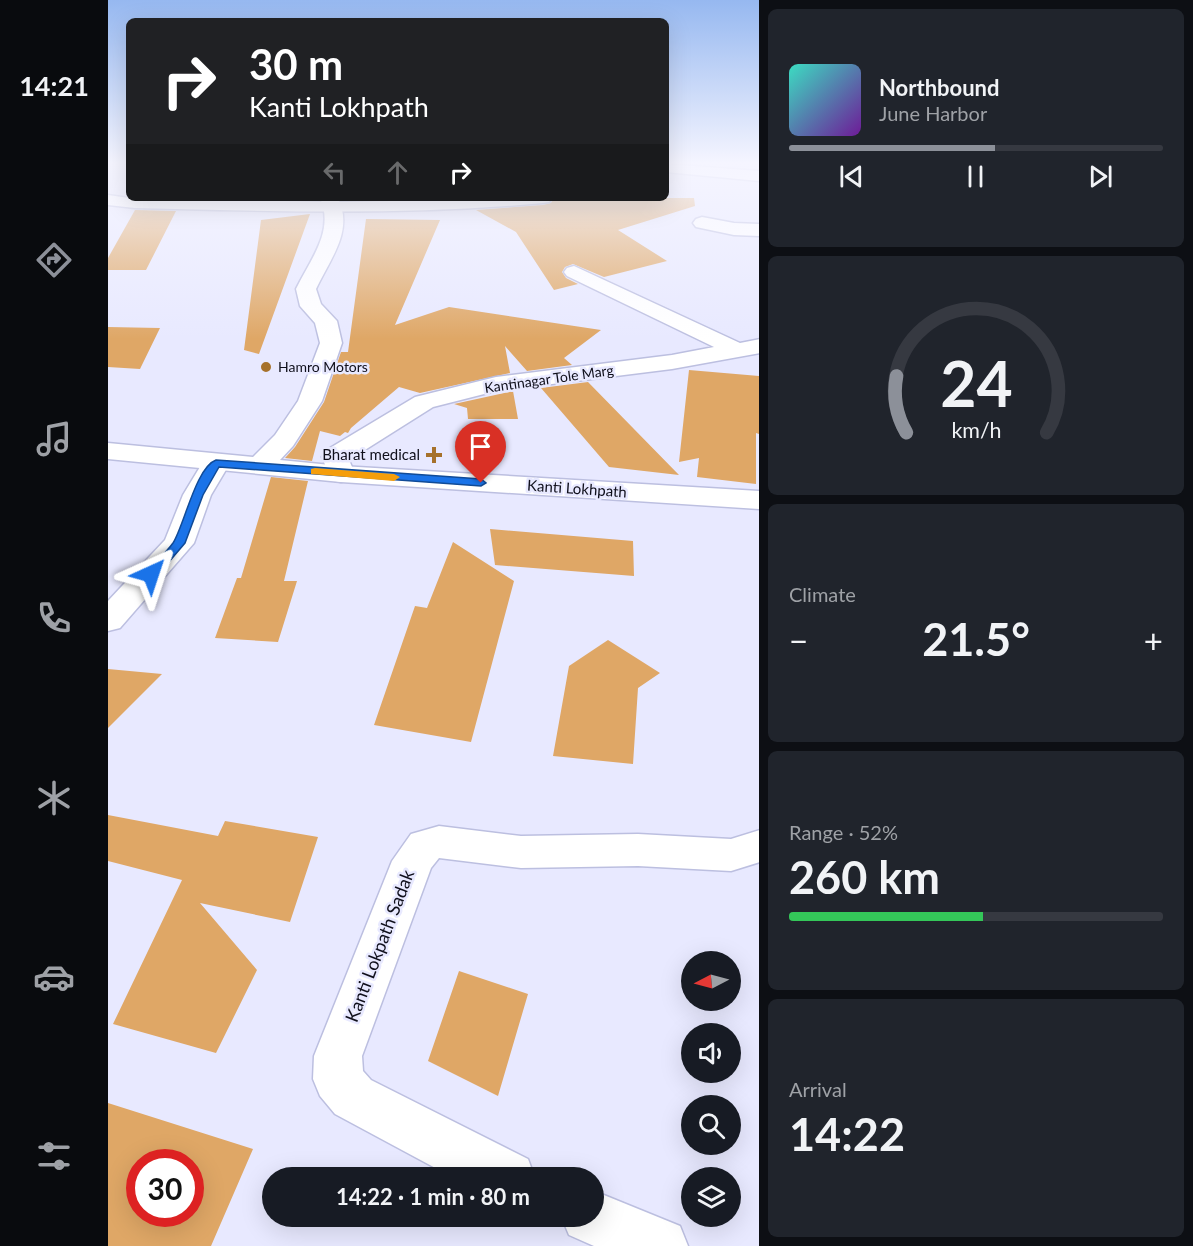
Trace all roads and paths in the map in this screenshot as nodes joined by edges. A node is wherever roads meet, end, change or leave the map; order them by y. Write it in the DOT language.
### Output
graph roads {
  1 [pos="335,222"];
  2 [pos="702,223"];
  3 [pos="759,230"];
  4 [pos="574,272"];
  5 [pos="748,348"];
  6 [pos="108,451"];
  7 [pos="216,463"];
  8 [pos="259,467"];
  9 [pos="341,474"];
  10 [pos="759,501"];
  11 [pos="108,621"];
  12 [pos="759,846"];
  13 [pos="488,1167"];
  14 [pos="604,1223"];
  15 [pos="660,1246"];
  1 -- 8 [label="street"];
  2 -- 3 [label="street"];
  4 -- 5 [label="street"];
  5 -- 9 [label="street, Kantinagar Tole Marg"];
  6 -- 7 [label="street, Kanti Lokhpath"];
  7 -- 8 [label="street, Kanti Lokhpath"];
  7 -- 11 [label="street"];
  8 -- 9 [label="street, Kanti Lokhpath"];
  9 -- 10 [label="street, Kanti Lokhpath"];
  12 -- 13 [label="street, Kanti Lokpath Sadak"];
  14 -- 15 [label="street"];
}
